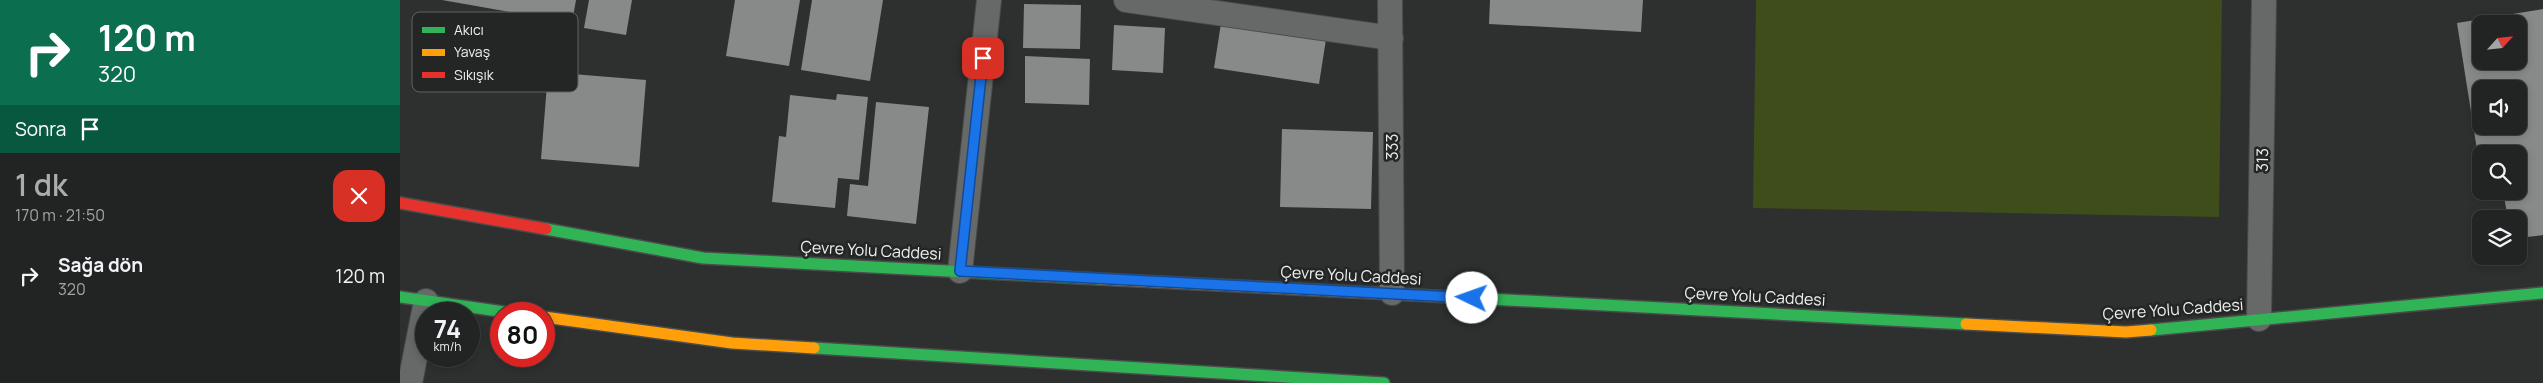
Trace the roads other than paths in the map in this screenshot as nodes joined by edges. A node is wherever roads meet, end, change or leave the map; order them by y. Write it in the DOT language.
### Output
graph roads {
  1 [pos="989,0"];
  2 [pos="1126,0"];
  3 [pos="1390,0"];
  4 [pos="2264,0"];
  5 [pos="1391,38"];
  6 [pos="400,203"];
  7 [pos="960,271"];
  8 [pos="2543,293"];
  9 [pos="1392,294"];
  10 [pos="400,297"];
  11 [pos="426,301"];
  12 [pos="490,310"];
  13 [pos="555,319"];
  14 [pos="2260,320"];
  15 [pos="410,383"];
  16 [pos="1384,383"];
  1 -- 7 [label="street"];
  2 -- 5 [label="street"];
  3 -- 5 [label="street, 333"];
  4 -- 14 [label="street, 313"];
  5 -- 9 [label="street, 333"];
  6 -- 7 [label="highway, Çevre Yolu Caddesi"];
  7 -- 9 [label="highway, Çevre Yolu Caddesi"];
  8 -- 14 [label="highway, Çevre Yolu Caddesi"];
  9 -- 14 [label="highway, Çevre Yolu Caddesi"];
  10 -- 11 [label="highway"];
  11 -- 12 [label="highway"];
  11 -- 15 [label="street"];
  13 -- 16 [label="highway"];
}
